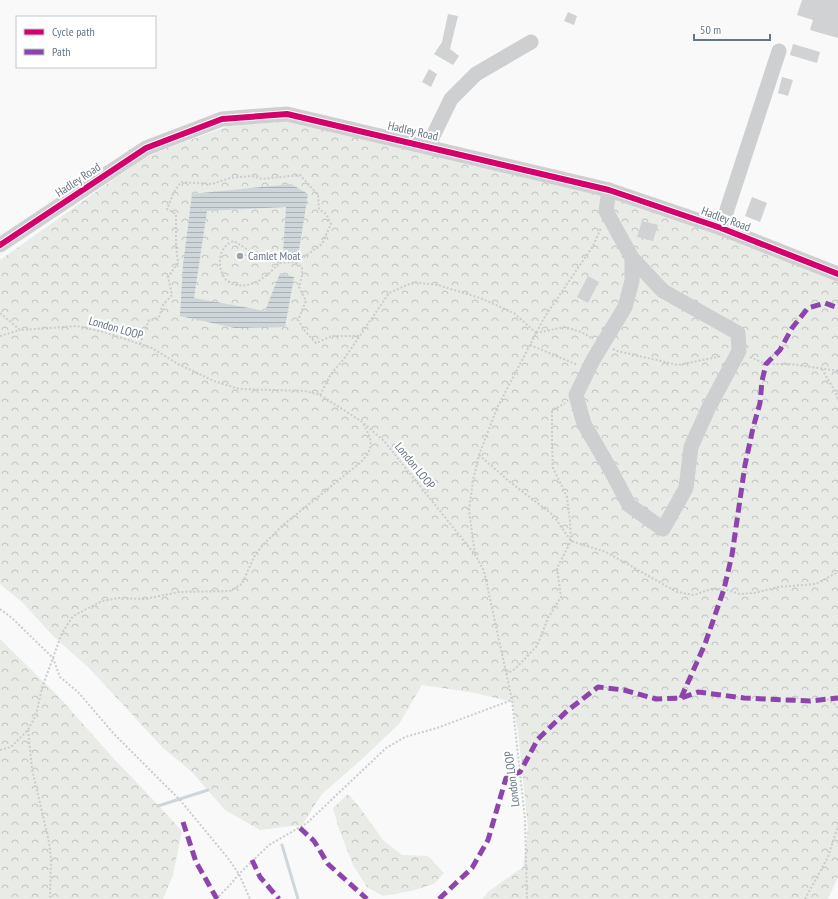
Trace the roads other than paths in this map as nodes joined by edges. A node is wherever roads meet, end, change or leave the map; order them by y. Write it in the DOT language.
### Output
graph roads {
  1 [pos="531,42"];
  2 [pos="779,51"];
  3 [pos="428,146"];
  4 [pos="609,190"];
  5 [pos="721,228"];
  6 [pos="0,245"];
  7 [pos="632,258"];
  8 [pos="838,274"];
  1 -- 3 [label="street"];
  2 -- 5 [label="street"];
  3 -- 4 [label="street, Hadley Road"];
  3 -- 6 [label="street, Hadley Road"];
  4 -- 5 [label="street, Hadley Road"];
  4 -- 7 [label="street"];
  5 -- 8 [label="street, Hadley Road"];
  7 -- 7 [label="street"];
}
